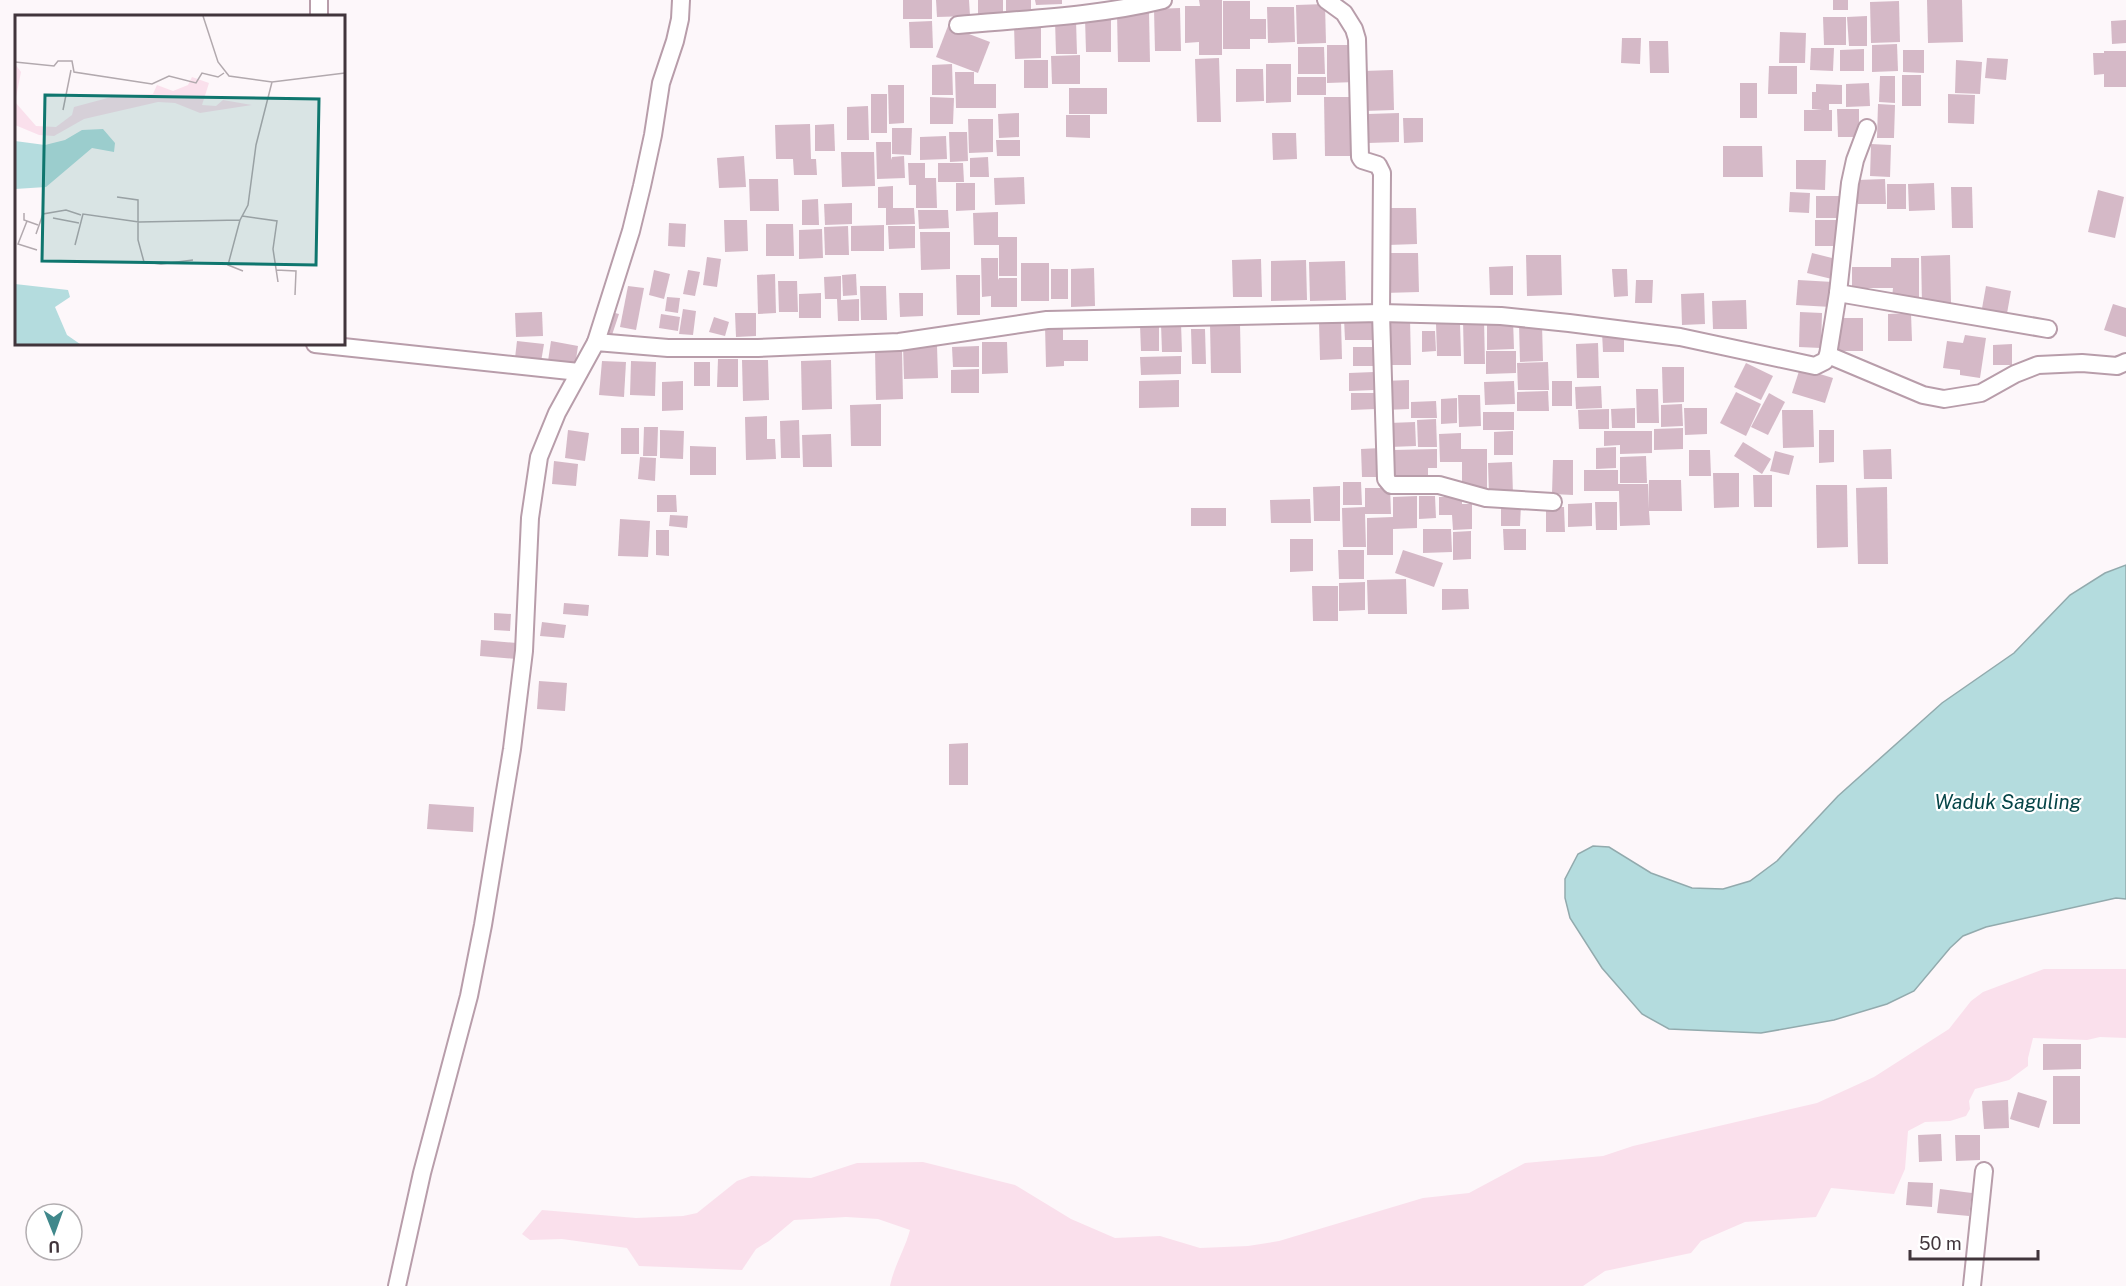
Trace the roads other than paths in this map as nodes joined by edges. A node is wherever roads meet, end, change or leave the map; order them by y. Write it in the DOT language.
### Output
graph roads {
  1 [pos="681,0"];
  2 [pos="1163,0"];
  3 [pos="1326,0"];
  4 [pos="958,25"];
  5 [pos="1867,128"];
  6 [pos="1838,293"];
  7 [pos="1381,312"];
  8 [pos="2048,329"];
  9 [pos="596,342"];
  10 [pos="324,345"];
  11 [pos="1828,355"];
  12 [pos="2126,362"];
  13 [pos="579,372"];
  14 [pos="1553,502"];
  15 [pos="1984,1171"];
  16 [pos="397,1286"];
  17 [pos="1972,1286"];
  1 -- 9 [label="street"];
  2 -- 4 [label="street"];
  3 -- 7 [label="street"];
  5 -- 6 [label="street"];
  6 -- 8 [label="street"];
  6 -- 11 [label="street"];
  7 -- 9 [label="street"];
  7 -- 11 [label="street"];
  7 -- 14 [label="street"];
  9 -- 13 [label="street"];
  10 -- 13 [label="street"];
  11 -- 12 [label="street"];
  13 -- 16 [label="street"];
  15 -- 17 [label="street"];
}
